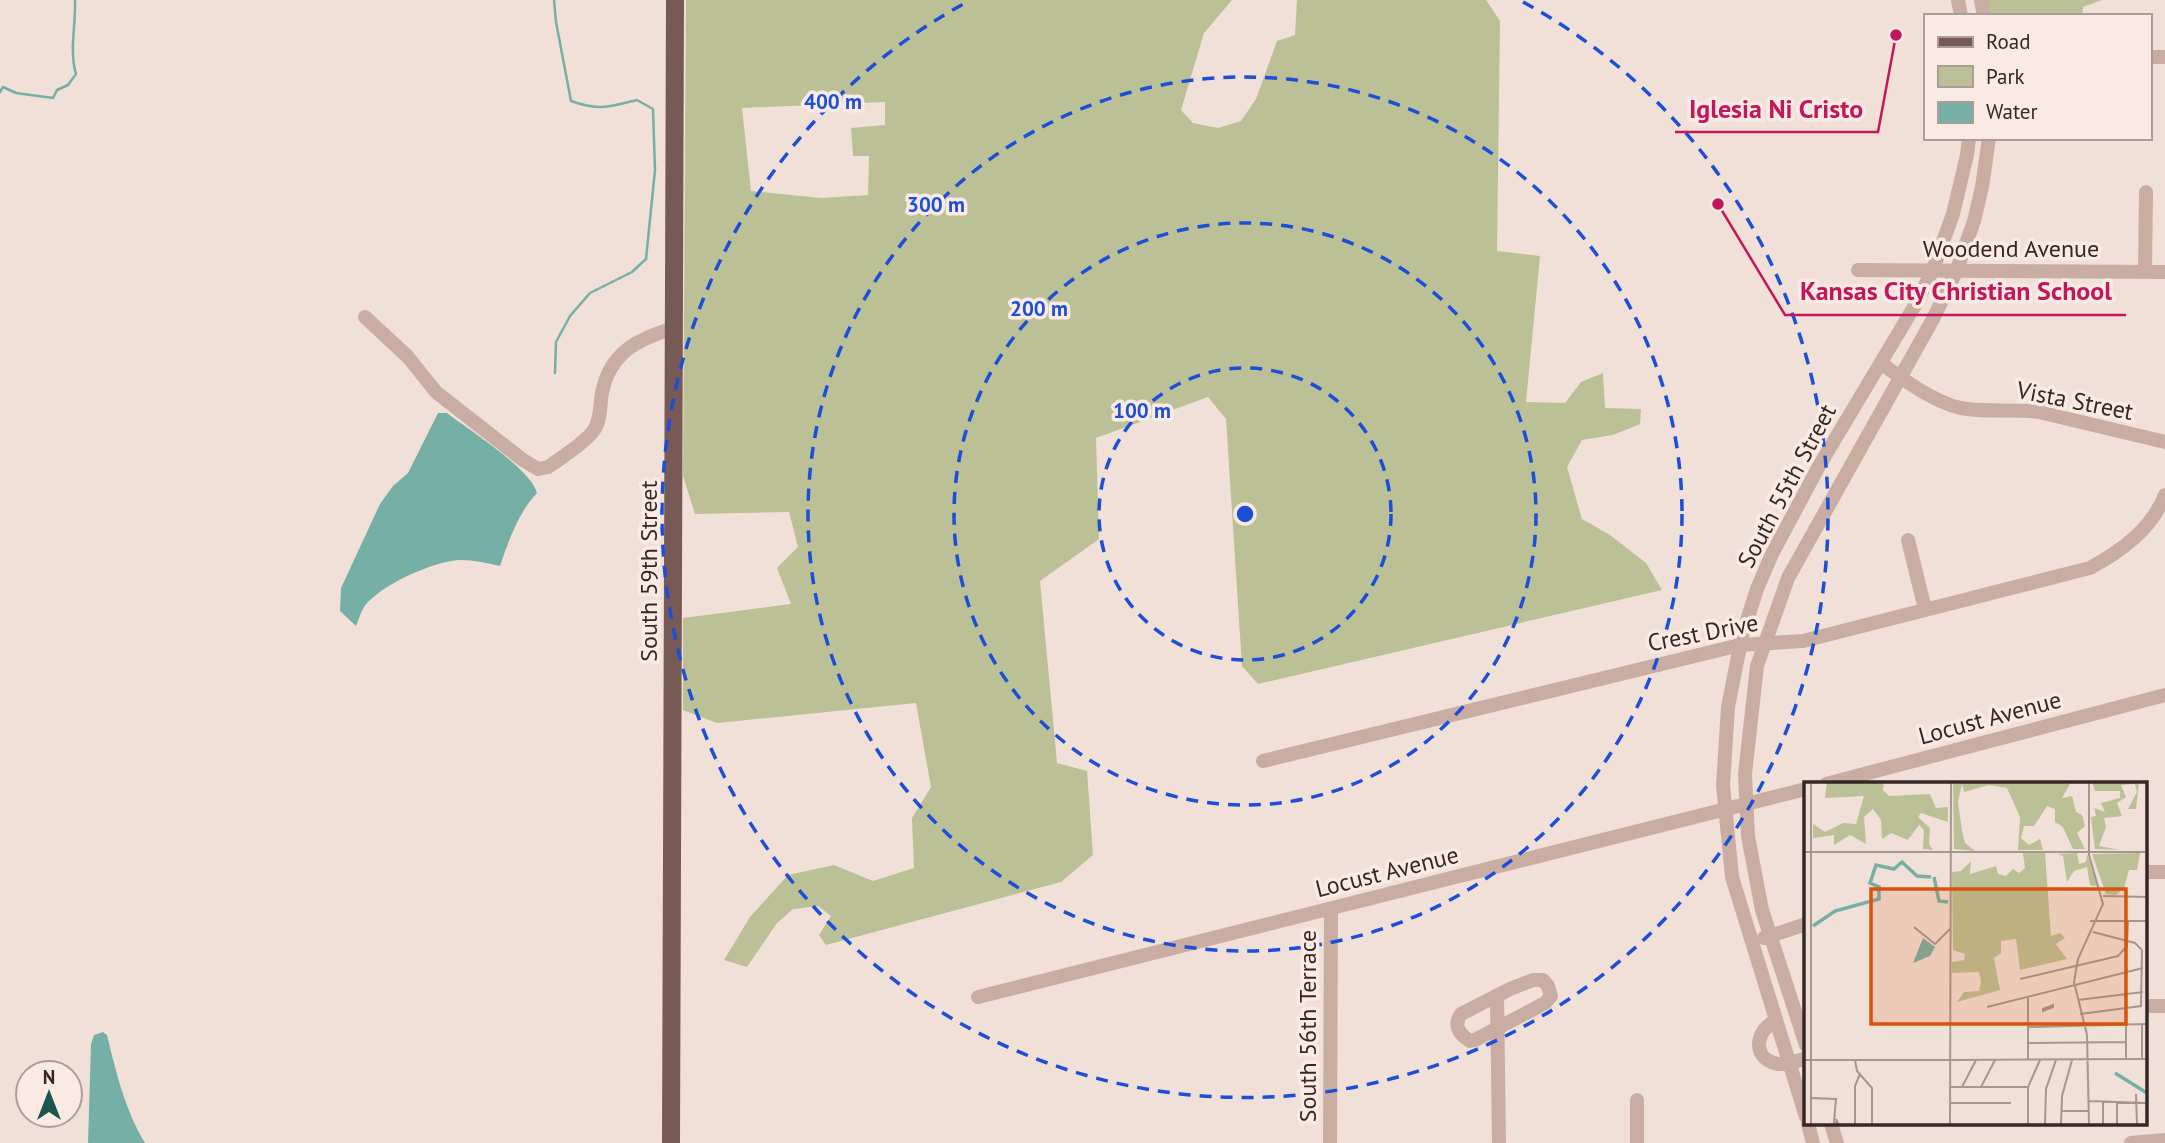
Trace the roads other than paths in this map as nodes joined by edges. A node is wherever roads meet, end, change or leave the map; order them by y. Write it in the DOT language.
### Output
graph roads {
  1 [pos="675,0"];
  2 [pos="1969,140"];
  3 [pos="1989,140"];
  4 [pos="2146,192"];
  5 [pos="1858,270"];
  6 [pos="2145,271"];
  7 [pos="1932,272"];
  8 [pos="1956,272"];
  9 [pos="2165,272"];
  10 [pos="365,317"];
  11 [pos="674,328"];
  12 [pos="1881,363"];
  13 [pos="1900,377"];
  14 [pos="2165,442"];
  15 [pos="2165,495"];
  16 [pos="1908,540"];
  17 [pos="1925,608"];
  18 [pos="1764,643"];
  19 [pos="1740,645"];
  20 [pos="2165,695"];
  21 [pos="1263,761"];
  22 [pos="1834,782"];
  23 [pos="1804,790"];
  24 [pos="1746,805"];
  25 [pos="1726,810"];
  26 [pos="1331,910"];
  27 [pos="1804,925"];
  28 [pos="1771,935"];
  29 [pos="1751,942"];
  30 [pos="1497,996"];
  31 [pos="978,998"];
  32 [pos="1775,1021"];
  33 [pos="1497,1028"];
  34 [pos="1804,1039"];
  35 [pos="1804,1059"];
  36 [pos="1789,1064"];
  37 [pos="1637,1100"];
  38 [pos="1804,1110"];
  39 [pos="1809,1126"];
  40 [pos="1832,1126"];
  41 [pos="2164,1141"];
  42 [pos="671,1143"];
  43 [pos="1330,1143"];
  44 [pos="1499,1143"];
  45 [pos="1636,1143"];
  46 [pos="1813,1143"];
  47 [pos="1837,1143"];
  48 [pos="2131,1143"];
  1 -- 11 [label="main road, South 59th Street"];
  2 -- 7 [label="street, South 55th Street"];
  3 -- 8 [label="street, South 55th Street"];
  4 -- 6 [label="street"];
  5 -- 7 [label="street, Woodend Avenue"];
  6 -- 8 [label="street, Woodend Avenue"];
  6 -- 9 [label="street, Woodend Avenue"];
  7 -- 8 [label="street, Woodend Avenue"];
  7 -- 12 [label="street, South 55th Street"];
  8 -- 13 [label="street, South 55th Street"];
  10 -- 11 [label="street"];
  11 -- 42 [label="main road, South 59th Street"];
  12 -- 13 [label="street, Vista Street"];
  12 -- 19 [label="street, South 55th Street"];
  13 -- 14 [label="street, Vista Street"];
  13 -- 18 [label="street, South 55th Street"];
  15 -- 17 [label="street, Crest Drive"];
  16 -- 17 [label="street"];
  17 -- 18 [label="street, Crest Drive"];
  18 -- 19 [label="street, Crest Drive"];
  18 -- 24 [label="street, South 55th Street"];
  19 -- 21 [label="street, Crest Drive"];
  19 -- 25 [label="street, South 55th Street"];
  20 -- 22 [label="street, Locust Avenue"];
  23 -- 24 [label="street, Locust Avenue"];
  24 -- 25 [label="street, Locust Avenue"];
  24 -- 28 [label="street, South 55th Street"];
  25 -- 26 [label="street, Locust Avenue"];
  25 -- 29 [label="street, South 55th Street"];
  26 -- 31 [label="street, Locust Avenue"];
  26 -- 43 [label="street, South 56th Terrace"];
  27 -- 28 [label="street"];
  28 -- 29 [label="street"];
  28 -- 34 [label="street, South 55th Street"];
  29 -- 32 [label="street, South 55th Street"];
  30 -- 33 [label="street"];
  30 -- 33 [label="street"];
  30 -- 33 [label="street"];
  32 -- 36 [label="street, South 55th Street"];
  32 -- 36 [label="street"];
  33 -- 44 [label="street"];
  35 -- 36 [label="street"];
  36 -- 38 [label="street, South 55th Street"];
  37 -- 45 [label="street"];
  39 -- 46 [label="street"];
  40 -- 47 [label="street"];
  41 -- 48 [label="street"];
}
